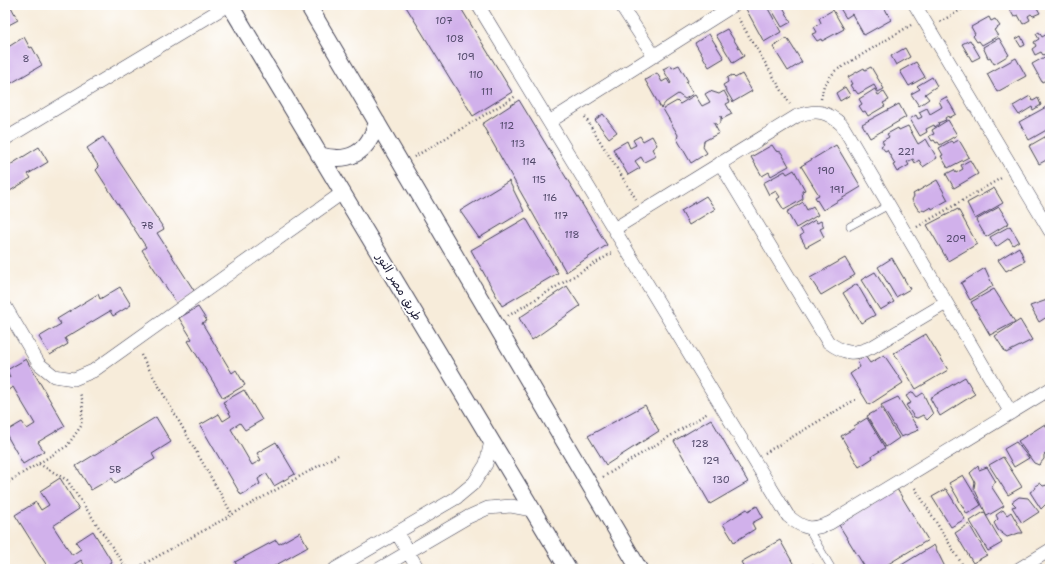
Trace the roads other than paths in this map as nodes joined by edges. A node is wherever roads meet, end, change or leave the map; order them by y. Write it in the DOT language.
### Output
graph roads {
  1 [pos="229,5"];
  2 [pos="308,5"];
  3 [pos="478,5"];
  4 [pos="621,5"];
  5 [pos="915,5"];
  6 [pos="733,6"];
  7 [pos="654,56"];
  8 [pos="377,122"];
  9 [pos="549,122"];
  10 [pos="6,137"];
  11 [pos="319,155"];
  12 [pos="720,163"];
  13 [pos="342,193"];
  14 [pos="889,205"];
  15 [pos="850,226"];
  16 [pos="614,229"];
  17 [pos="1050,231"];
  18 [pos="946,303"];
  19 [pos="5,306"];
  20 [pos="1050,389"];
  21 [pos="1011,413"];
  22 [pos="491,441"];
  23 [pos="532,510"];
  24 [pos="808,528"];
  25 [pos="397,533"];
  26 [pos="1050,550"];
  27 [pos="408,552"];
  28 [pos="335,569"];
  29 [pos="379,569"];
  30 [pos="418,569"];
  31 [pos="568,569"];
  32 [pos="639,569"];
  33 [pos="832,569"];
  34 [pos="1019,569"];
  1 -- 10 [label="street"];
  1 -- 11 [label="street, طريق مصر النور"];
  2 -- 8 [label="street"];
  3 -- 9 [label="street"];
  4 -- 7 [label="street"];
  5 -- 17 [label="street"];
  6 -- 7 [label="street"];
  7 -- 9 [label="street"];
  8 -- 11 [label="street"];
  8 -- 32 [label="street"];
  9 -- 16 [label="street"];
  11 -- 13 [label="street, طريق مصر النور"];
  12 -- 14 [label="street"];
  12 -- 16 [label="street"];
  12 -- 18 [label="street"];
  13 -- 19 [label="street"];
  13 -- 22 [label="street, طريق مصر النور"];
  14 -- 15 [label="lane"];
  14 -- 18 [label="street"];
  16 -- 24 [label="street"];
  18 -- 21 [label="street"];
  20 -- 21 [label="street"];
  21 -- 24 [label="street"];
  22 -- 23 [label="street, طريق مصر النور"];
  22 -- 25 [label="street"];
  23 -- 27 [label="street"];
  23 -- 31 [label="street, طريق مصر النور"];
  24 -- 33 [label="lane"];
  25 -- 27 [label="street"];
  25 -- 28 [label="street"];
  26 -- 34 [label="street"];
  27 -- 29 [label="street"];
  27 -- 30 [label="street"];
}
